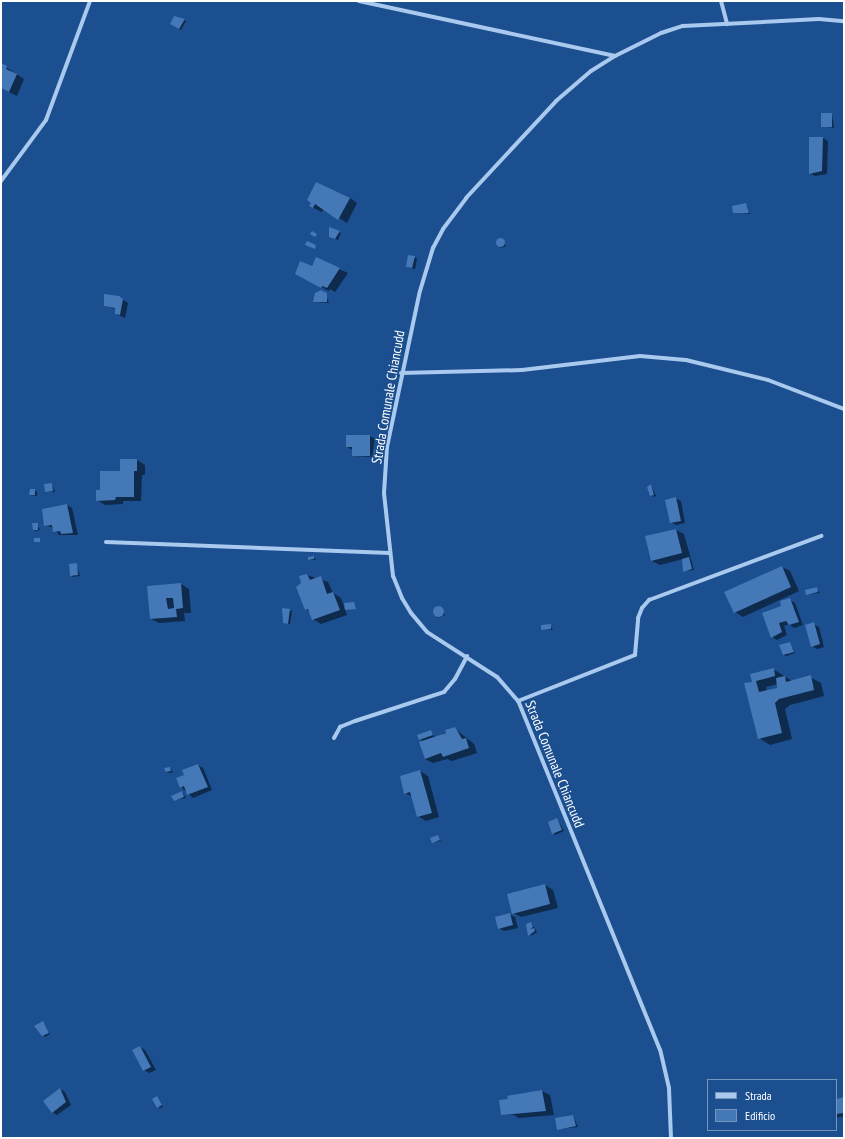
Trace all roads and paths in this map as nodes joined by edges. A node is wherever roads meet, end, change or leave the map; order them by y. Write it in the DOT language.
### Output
graph roads {
  1 [pos="90,1"];
  2 [pos="359,1"];
  3 [pos="721,1"];
  4 [pos="844,20"];
  5 [pos="727,24"];
  6 [pos="615,56"];
  7 [pos="1,181"];
  8 [pos="401,373"];
  9 [pos="844,409"];
  10 [pos="821,536"];
  11 [pos="106,542"];
  12 [pos="390,553"];
  13 [pos="467,656"];
  14 [pos="518,701"];
  15 [pos="334,738"];
  16 [pos="672,1138"];
  1 -- 7 [label="street"];
  2 -- 6 [label="street"];
  3 -- 5 [label="street"];
  4 -- 5 [label="street, Strada Comunale Chiancudd"];
  5 -- 6 [label="street, Strada Comunale Chiancudd"];
  6 -- 8 [label="street, Strada Comunale Chiancudd"];
  8 -- 9 [label="street"];
  8 -- 12 [label="street, Strada Comunale Chiancudd"];
  10 -- 14 [label="street"];
  11 -- 12 [label="street"];
  12 -- 13 [label="street, Strada Comunale Chiancudd"];
  13 -- 14 [label="street, Strada Comunale Chiancudd"];
  13 -- 15 [label="street"];
  14 -- 16 [label="street, Strada Comunale Chiancudd"];
}
